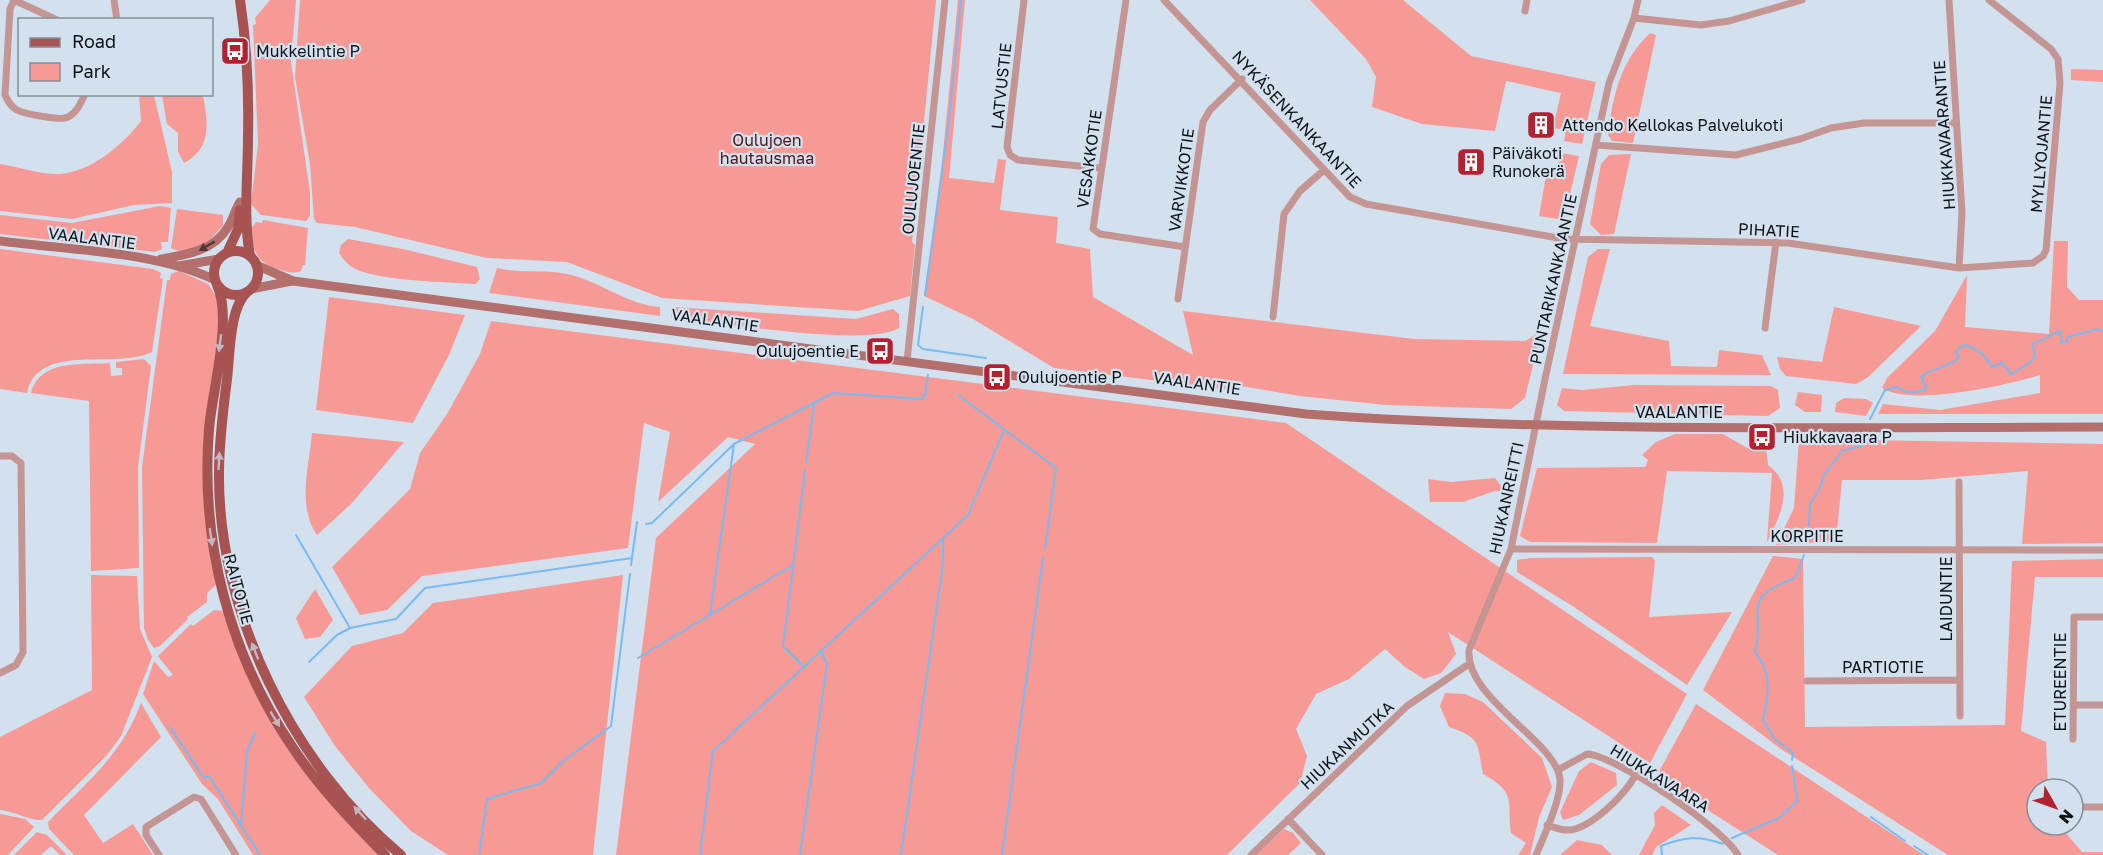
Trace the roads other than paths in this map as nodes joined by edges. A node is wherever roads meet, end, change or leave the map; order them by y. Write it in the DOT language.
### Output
graph roads {
  1 [pos="14,0"];
  2 [pos="114,0"];
  3 [pos="240,0"];
  4 [pos="945,0"];
  5 [pos="1024,0"];
  6 [pos="1126,0"];
  7 [pos="1164,0"];
  8 [pos="1527,0"];
  9 [pos="1638,0"];
  10 [pos="1802,0"];
  11 [pos="1949,0"];
  12 [pos="1989,0"];
  13 [pos="1525,11"];
  14 [pos="53,18"];
  15 [pos="117,18"];
  16 [pos="1634,18"];
  17 [pos="1242,79"];
  18 [pos="84,96"];
  19 [pos="1956,123"];
  20 [pos="1596,145"];
  21 [pos="1100,168"];
  22 [pos="1324,170"];
  23 [pos="237,229"];
  24 [pos="1575,240"];
  25 [pos="0,241"];
  26 [pos="1776,242"];
  27 [pos="1185,247"];
  28 [pos="223,256"];
  29 [pos="253,260"];
  30 [pos="180,261"];
  31 [pos="1959,268"];
  32 [pos="293,281"];
  33 [pos="216,283"];
  34 [pos="249,291"];
  35 [pos="1178,299"];
  36 [pos="1273,317"];
  37 [pos="1765,328"];
  38 [pos="907,361"];
  39 [pos="1535,426"];
  40 [pos="2103,427"];
  41 [pos="0,456"];
  42 [pos="1959,482"];
  43 [pos="1511,549"];
  44 [pos="1960,550"];
  45 [pos="2103,550"];
  46 [pos="2103,617"];
  47 [pos="1469,664"];
  48 [pos="0,673"];
  49 [pos="1960,680"];
  50 [pos="1807,681"];
  51 [pos="2074,705"];
  52 [pos="2103,705"];
  53 [pos="1960,716"];
  54 [pos="2073,739"];
  55 [pos="1558,770"];
  56 [pos="1635,776"];
  57 [pos="2085,807"];
  58 [pos="2103,807"];
  59 [pos="1288,819"];
  60 [pos="1547,825"];
  61 [pos="159,855"];
  62 [pos="236,855"];
  63 [pos="385,855"];
  64 [pos="401,855"];
  65 [pos="1251,855"];
  66 [pos="1322,855"];
  67 [pos="1536,855"];
  68 [pos="1738,855"];
  1 -- 14 [label="street"];
  1 -- 18 [label="street"];
  2 -- 15 [label="street"];
  3 -- 23 [label="main road"];
  4 -- 38 [label="street, OULUJOENTIE"];
  5 -- 21 [label="street, LATVUSTIE"];
  6 -- 21 [label="street, VESAKKOTIE"];
  7 -- 17 [label="street, NYKÄSENKANKAANTIE"];
  8 -- 13 [label="street"];
  9 -- 16 [label="street, PUNTARIKANKAANTIE"];
  10 -- 16 [label="street"];
  11 -- 19 [label="street, HIUKKAVAARANTIE"];
  12 -- 31 [label="street, MYLLYOJANTIE"];
  16 -- 20 [label="street, PUNTARIKANKAANTIE"];
  17 -- 22 [label="street, NYKÄSENKANKAANTIE"];
  17 -- 27 [label="street, VARVIKKOTIE"];
  19 -- 20 [label="street"];
  19 -- 31 [label="street, HIUKKAVAARANTIE"];
  20 -- 24 [label="street, PUNTARIKANKAANTIE"];
  21 -- 27 [label="street, VESAKKOTIE"];
  22 -- 24 [label="street, NYKÄSENKANKAANTIE"];
  22 -- 36 [label="street"];
  23 -- 28 [label="main road"];
  23 -- 29 [label="main road"];
  23 -- 30 [label="street, one-way"];
  24 -- 26 [label="street, PIHATIE"];
  24 -- 39 [label="street, PUNTARIKANKAANTIE"];
  25 -- 30 [label="street, VAALANTIE"];
  26 -- 31 [label="street, PIHATIE"];
  26 -- 37 [label="street"];
  27 -- 35 [label="street, VARVIKKOTIE"];
  28 -- 29 [label="main road"];
  28 -- 30 [label="street, VAALANTIE"];
  28 -- 33 [label="main road"];
  29 -- 32 [label="street, VAALANTIE"];
  29 -- 34 [label="main road"];
  30 -- 33 [label="street, VAALANTIE"];
  32 -- 34 [label="street, VAALANTIE"];
  32 -- 38 [label="street, VAALANTIE"];
  33 -- 34 [label="main road"];
  33 -- 63 [label="main road, RAITOTIE, one-way"];
  64 -- 34 [label="main road, RAITOTIE, one-way"];
  38 -- 39 [label="street, VAALANTIE"];
  39 -- 40 [label="street, VAALANTIE"];
  39 -- 43 [label="street, HIUKANREITTI"];
  41 -- 48 [label="street"];
  42 -- 44 [label="street, LAIDUNTIE"];
  43 -- 44 [label="street, KORPITIE"];
  43 -- 47 [label="street, HIUKANREITTI"];
  44 -- 45 [label="street, KORPITIE"];
  44 -- 49 [label="street, LAIDUNTIE"];
  46 -- 51 [label="street, ETUREENTIE"];
  47 -- 55 [label="street"];
  47 -- 59 [label="street, HIUKANMUTKA"];
  49 -- 50 [label="street, PARTIOTIE"];
  49 -- 53 [label="street, LAIDUNTIE"];
  51 -- 52 [label="street"];
  51 -- 54 [label="street, ETUREENTIE"];
  55 -- 56 [label="street, HIUKKAVAARA"];
  55 -- 60 [label="street"];
  56 -- 60 [label="street"];
  56 -- 68 [label="street, HIUKKAVAARA"];
  57 -- 58 [label="street"];
  59 -- 65 [label="street, HIUKANMUTKA"];
  59 -- 66 [label="street"];
  60 -- 67 [label="street"];
  61 -- 62 [label="street"];
}
